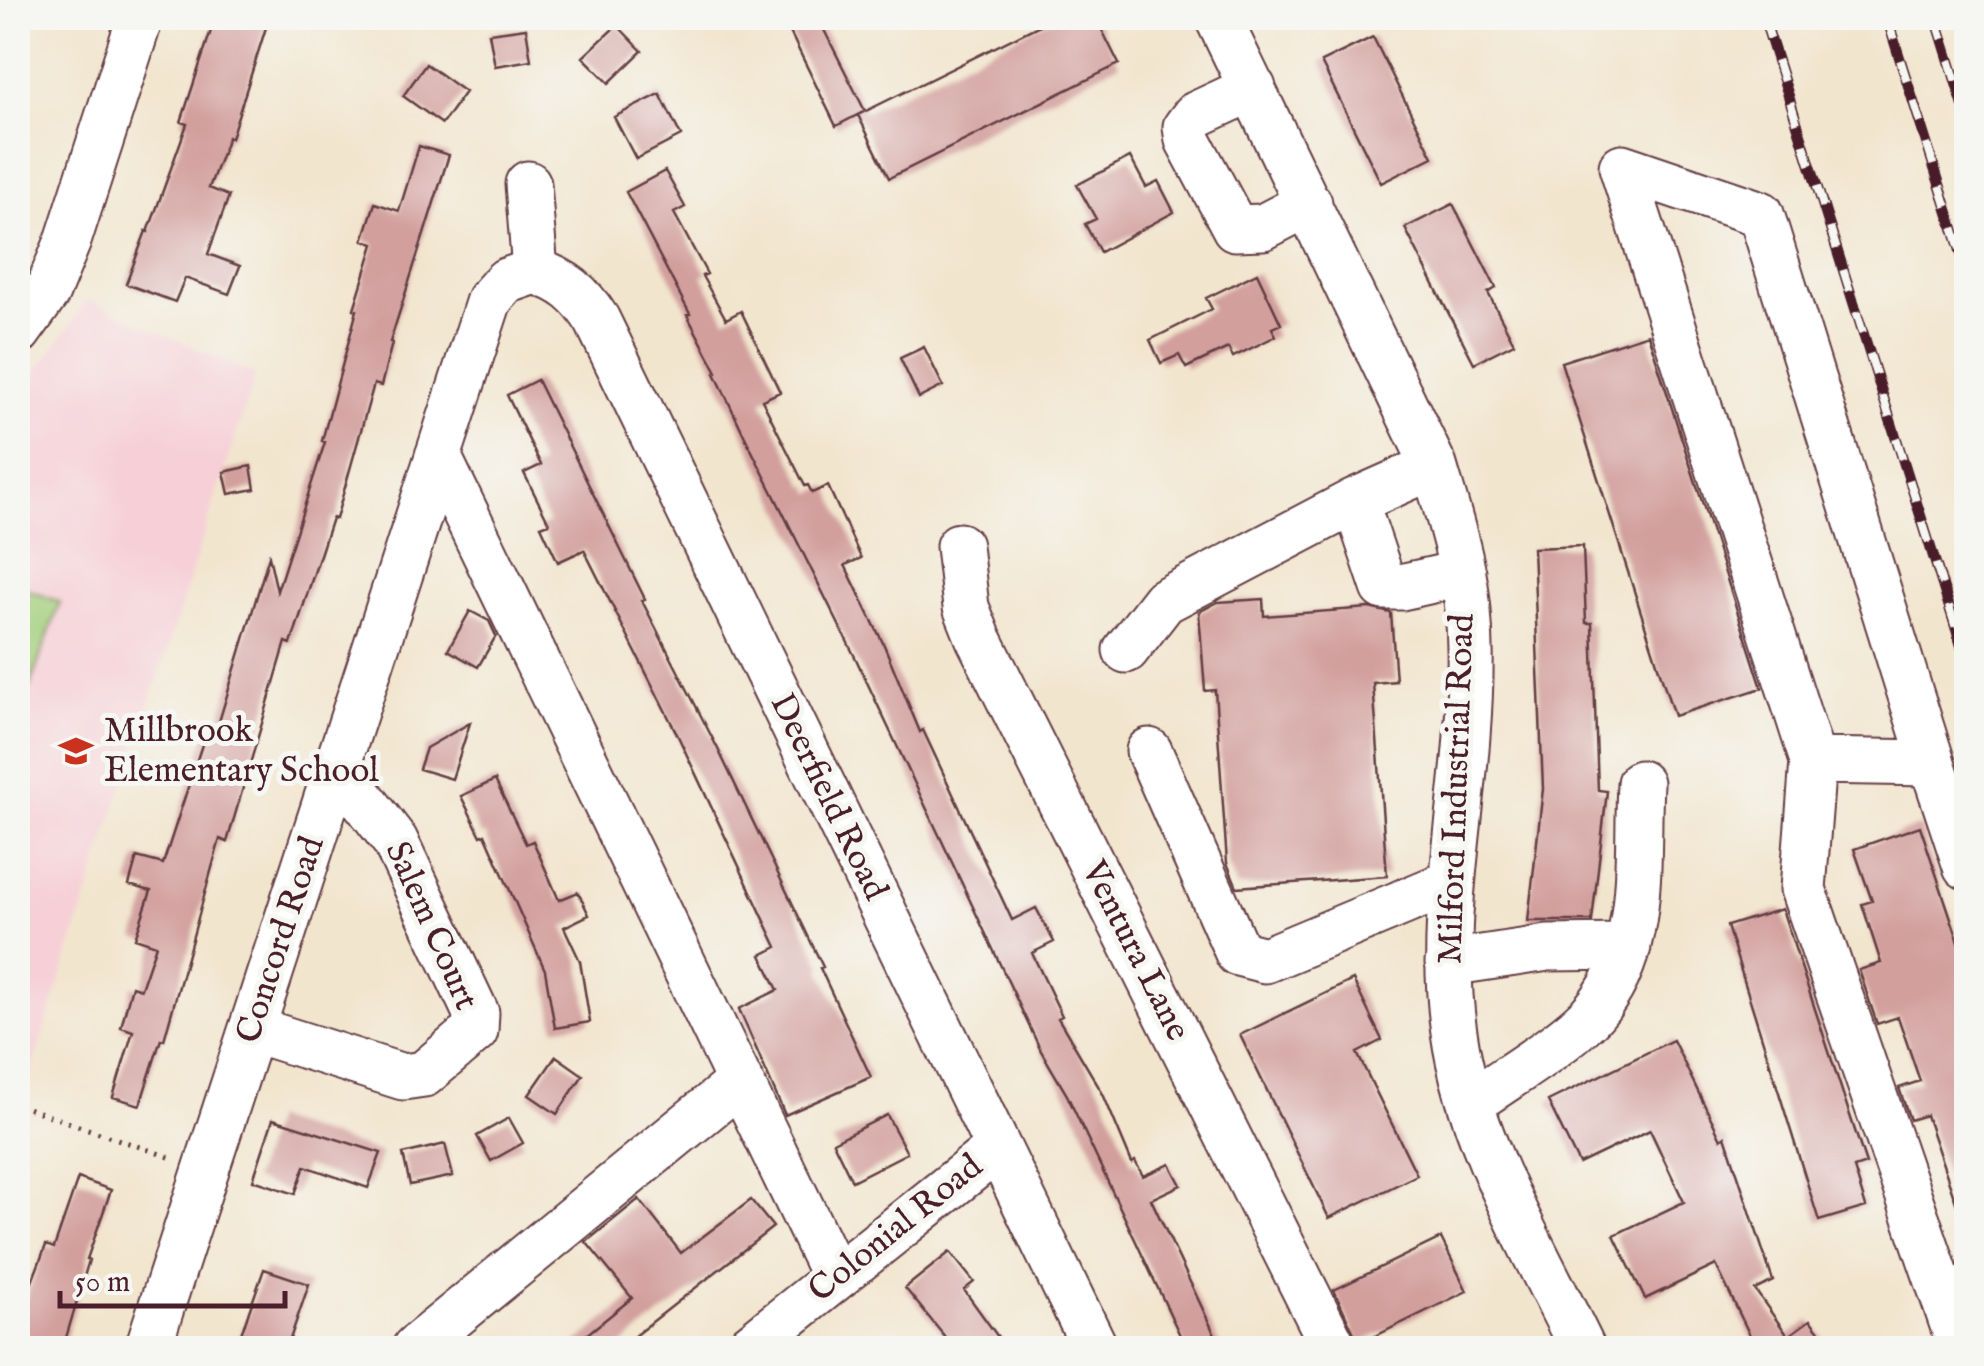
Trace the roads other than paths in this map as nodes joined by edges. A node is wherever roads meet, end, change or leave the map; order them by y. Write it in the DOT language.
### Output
graph roads {
  1 [pos="140,18"];
  2 [pos="1218,18"];
  3 [pos="1252,88"];
  4 [pos="528,184"];
  5 [pos="1308,203"];
  6 [pos="535,271"];
  7 [pos="18,332"];
  8 [pos="438,456"];
  9 [pos="1434,466"];
  10 [pos="1355,501"];
  11 [pos="959,546"];
  12 [pos="1463,573"];
  13 [pos="1126,650"];
  14 [pos="1149,751"];
  15 [pos="1812,760"];
  16 [pos="1932,764"];
  17 [pos="333,781"];
  18 [pos="1640,783"];
  19 [pos="1966,866"];
  20 [pos="1452,882"];
  21 [pos="1628,947"];
  22 [pos="1448,963"];
  23 [pos="252,1029"];
  24 [pos="740,1082"];
  25 [pos="1471,1102"];
  26 [pos="998,1148"];
  27 [pos="835,1278"];
  28 [pos="771,1342"];
  29 [pos="148,1348"];
  30 [pos="415,1348"];
  31 [pos="1095,1348"];
  32 [pos="1334,1348"];
  33 [pos="1582,1348"];
  34 [pos="1961,1348"];
  1 -- 7 [label="street"];
  2 -- 3 [label="street, Milford Industrial Road"];
  3 -- 5 [label="street, Milford Industrial Road"];
  3 -- 5 [label="street"];
  4 -- 6 [label="street"];
  5 -- 9 [label="street, Milford Industrial Road"];
  6 -- 8 [label="street, Concord Road"];
  6 -- 26 [label="street, Deerfield Road"];
  8 -- 17 [label="street, Concord Road"];
  8 -- 24 [label="street"];
  9 -- 10 [label="street"];
  9 -- 12 [label="street, Milford Industrial Road"];
  10 -- 12 [label="street"];
  10 -- 13 [label="street"];
  11 -- 32 [label="street, Ventura Lane"];
  12 -- 20 [label="street, Milford Industrial Road"];
  14 -- 20 [label="street"];
  15 -- 16 [label="street"];
  15 -- 16 [label="street"];
  15 -- 34 [label="street"];
  16 -- 19 [label="street"];
  17 -- 23 [label="street, Concord Road"];
  17 -- 23 [label="street, Salem Court"];
  18 -- 21 [label="street"];
  20 -- 22 [label="street, Milford Industrial Road"];
  21 -- 22 [label="street"];
  21 -- 25 [label="street"];
  22 -- 25 [label="street, Milford Industrial Road"];
  23 -- 29 [label="street, Concord Road"];
  24 -- 27 [label="street"];
  24 -- 30 [label="street"];
  25 -- 33 [label="street, Milford Industrial Road"];
  26 -- 27 [label="street, Colonial Road"];
  26 -- 31 [label="street, Deerfield Road"];
  27 -- 28 [label="street, Colonial Road"];
}
